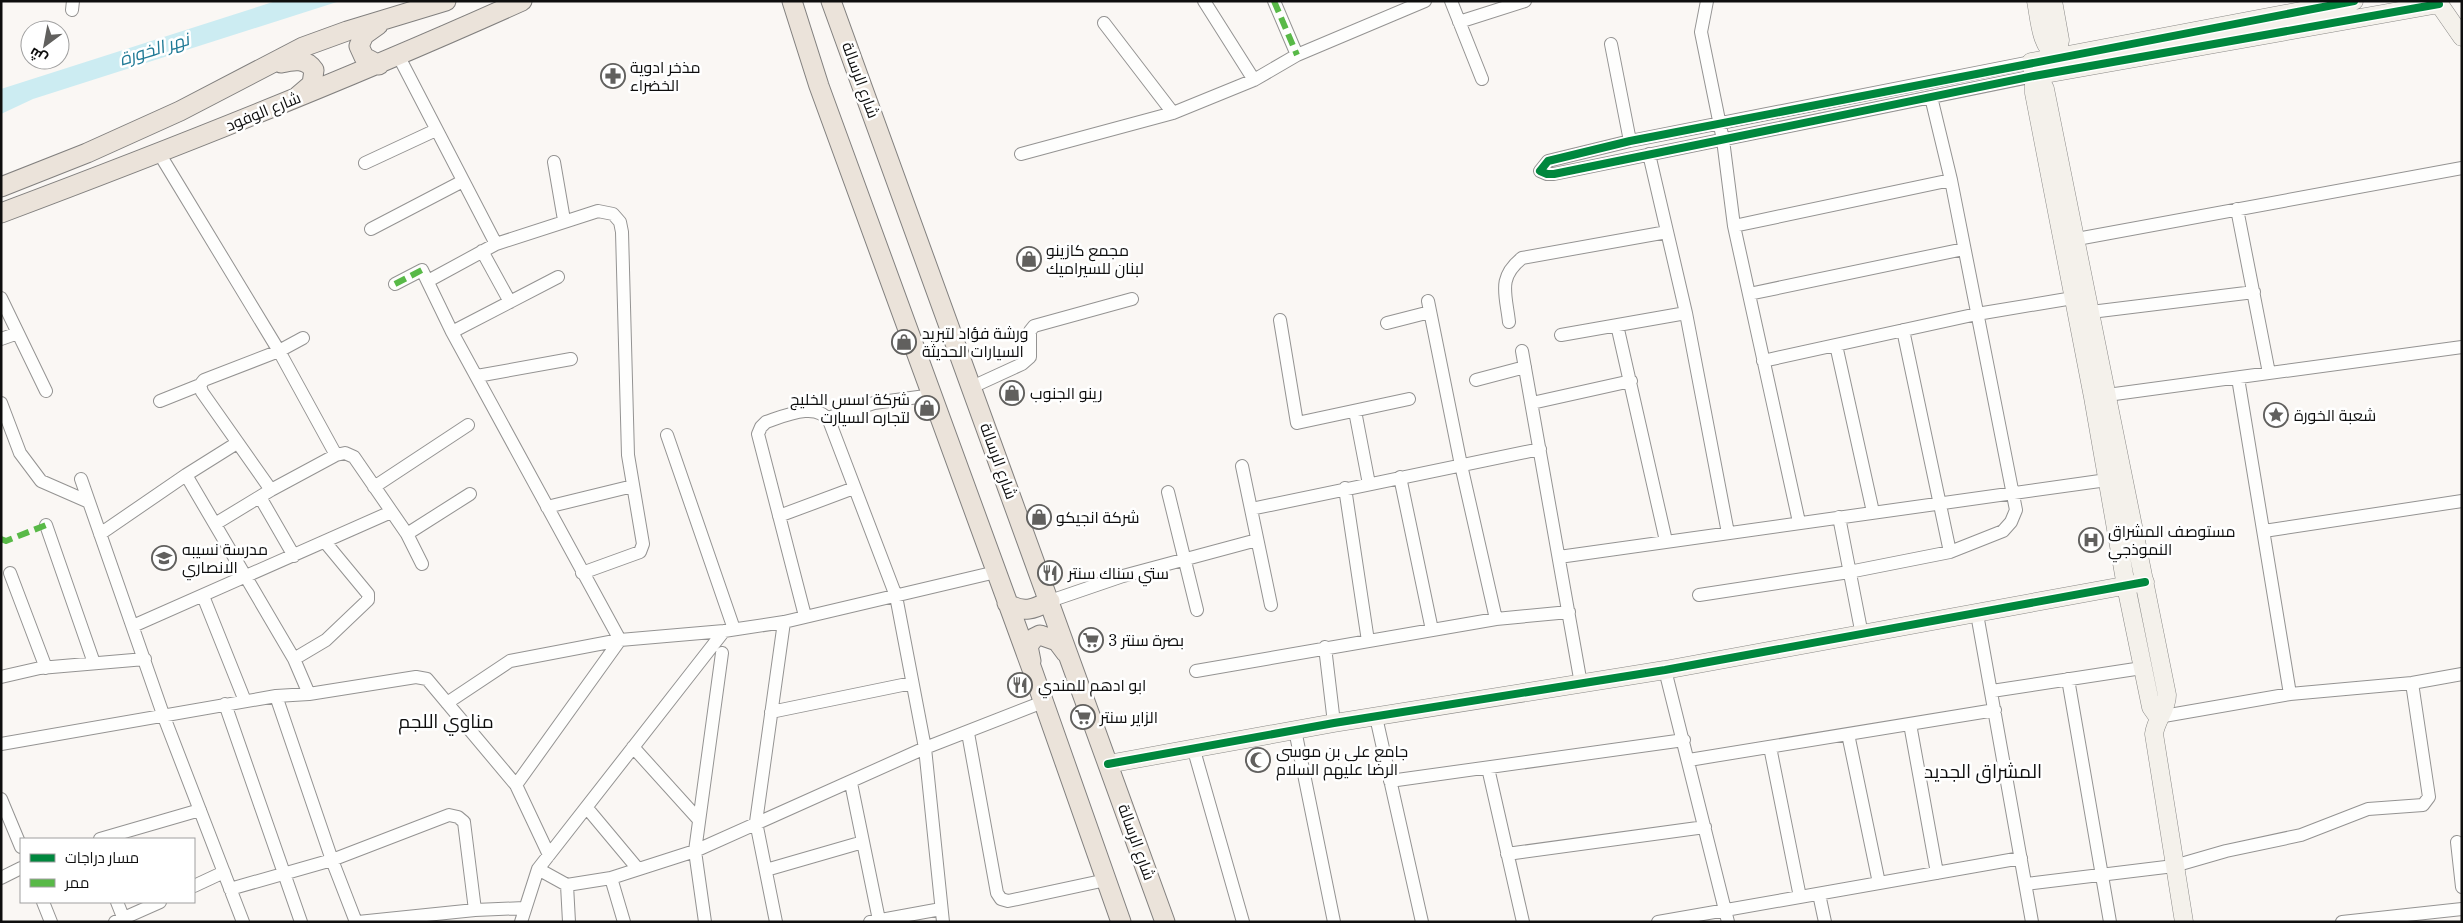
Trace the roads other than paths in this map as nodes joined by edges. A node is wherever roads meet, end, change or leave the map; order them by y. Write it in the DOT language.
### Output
graph roads {
  1 [pos="446,1"];
  2 [pos="522,1"];
  3 [pos="831,1"];
  4 [pos="1204,1"];
  5 [pos="1274,1"];
  6 [pos="1425,1"];
  7 [pos="1451,1"];
  8 [pos="1525,1"];
  9 [pos="1707,1"];
  10 [pos="2036,1"];
  11 [pos="2053,1"];
  12 [pos="2354,1"];
  13 [pos="793,2"];
  14 [pos="2438,3"];
  15 [pos="386,20"];
  16 [pos="1459,22"];
  17 [pos="1104,23"];
  18 [pos="2462,37"];
  19 [pos="1611,44"];
  20 [pos="1297,55"];
  21 [pos="399,57"];
  22 [pos="2058,64"];
  23 [pos="379,65"];
  24 [pos="267,66"];
  25 [pos="2033,69"];
  26 [pos="1254,80"];
  27 [pos="1482,80"];
  28 [pos="1931,97"];
  29 [pos="291,100"];
  30 [pos="1173,113"];
  31 [pos="1720,122"];
  32 [pos="436,130"];
  33 [pos="1723,140"];
  34 [pos="1630,141"];
  35 [pos="159,153"];
  36 [pos="1021,154"];
  37 [pos="1649,154"];
  38 [pos="554,162"];
  39 [pos="365,163"];
  40 [pos="2462,168"];
  41 [pos="463,180"];
  42 [pos="1951,180"];
  43 [pos="1,187"];
  44 [pos="2237,210"];
  45 [pos="1,213"];
  46 [pos="564,220"];
  47 [pos="1734,226"];
  48 [pos="371,229"];
  49 [pos="1667,232"];
  50 [pos="2077,239"];
  51 [pos="496,244"];
  52 [pos="1964,249"];
  53 [pos="482,252"];
  54 [pos="558,277"];
  55 [pos="428,281"];
  56 [pos="395,284"];
  57 [pos="2254,292"];
  58 [pos="1749,294"];
  59 [pos="2073,298"];
  60 [pos="1132,299"];
  61 [pos="2,301"];
  62 [pos="510,302"];
  63 [pos="2091,312"];
  64 [pos="1686,313"];
  65 [pos="1977,314"];
  66 [pos="1280,320"];
  67 [pos="1509,322"];
  68 [pos="1387,323"];
  69 [pos="1617,325"];
  70 [pos="1903,330"];
  71 [pos="452,332"];
  72 [pos="18,333"];
  73 [pos="1561,335"];
  74 [pos="303,338"];
  75 [pos="1,339"];
  76 [pos="1836,345"];
  77 [pos="2462,347"];
  78 [pos="279,351"];
  79 [pos="1522,351"];
  80 [pos="571,359"];
  81 [pos="1763,361"];
  82 [pos="1525,367"];
  83 [pos="2269,373"];
  84 [pos="477,376"];
  85 [pos="2238,378"];
  86 [pos="1476,380"];
  87 [pos="1631,381"];
  88 [pos="200,385"];
  89 [pos="972,387"];
  90 [pos="46,391"];
  91 [pos="933,395"];
  92 [pos="2100,396"];
  93 [pos="1409,399"];
  94 [pos="160,401"];
  95 [pos="1,403"];
  96 [pos="1532,403"];
  97 [pos="1355,411"];
  98 [pos="828,418"];
  99 [pos="468,425"];
  100 [pos="667,435"];
  101 [pos="237,443"];
  102 [pos="1540,449"];
  103 [pos="336,455"];
  104 [pos="1462,465"];
  105 [pos="1242,466"];
  106 [pos="186,475"];
  107 [pos="1400,477"];
  108 [pos="81,479"];
  109 [pos="2107,480"];
  110 [pos="1369,484"];
  111 [pos="633,486"];
  112 [pos="374,487"];
  113 [pos="854,488"];
  114 [pos="1345,488"];
  115 [pos="1168,492"];
  116 [pos="265,493"];
  117 [pos="2011,493"];
  118 [pos="470,494"];
  119 [pos="2462,501"];
  120 [pos="89,502"];
  121 [pos="1941,503"];
  122 [pos="547,507"];
  123 [pos="1251,509"];
  124 [pos="391,512"];
  125 [pos="1873,512"];
  126 [pos="779,516"];
  127 [pos="1839,517"];
  128 [pos="1798,522"];
  129 [pos="215,524"];
  130 [pos="46,525"];
  131 [pos="2264,531"];
  132 [pos="1728,533"];
  133 [pos="100,534"];
  134 [pos="406,534"];
  135 [pos="1257,540"];
  136 [pos="1666,541"];
  137 [pos="325,542"];
  138 [pos="1950,552"];
  139 [pos="294,556"];
  140 [pos="1559,556"];
  141 [pos="1185,558"];
  142 [pos="422,564"];
  143 [pos="582,572"];
  144 [pos="996,572"];
  145 [pos="1850,572"];
  146 [pos="10,573"];
  147 [pos="247,577"];
  148 [pos="2145,582"];
  149 [pos="2126,586"];
  150 [pos="1699,595"];
  151 [pos="203,596"];
  152 [pos="896,596"];
  153 [pos="1050,601"];
  154 [pos="1007,602"];
  155 [pos="1271,605"];
  156 [pos="1197,610"];
  157 [pos="1569,612"];
  158 [pos="1977,614"];
  159 [pos="806,616"];
  160 [pos="1496,619"];
  161 [pos="784,622"];
  162 [pos="133,626"];
  163 [pos="729,630"];
  164 [pos="1432,630"];
  165 [pos="1862,635"];
  166 [pos="620,640"];
  167 [pos="1368,641"];
  168 [pos="1325,647"];
  169 [pos="722,653"];
  170 [pos="145,659"];
  171 [pos="294,659"];
  172 [pos="1071,660"];
  173 [pos="94,663"];
  174 [pos="46,668"];
  175 [pos="2142,668"];
  176 [pos="1665,670"];
  177 [pos="1196,671"];
  178 [pos="1033,672"];
  179 [pos="2462,674"];
  180 [pos="1,677"];
  181 [pos="2068,679"];
  182 [pos="2412,682"];
  183 [pos="912,683"];
  184 [pos="1581,684"];
  185 [pos="1992,691"];
  186 [pos="309,694"];
  187 [pos="2290,694"];
  188 [pos="276,696"];
  189 [pos="245,701"];
  190 [pos="1043,702"];
  191 [pos="225,704"];
  192 [pos="447,704"];
  193 [pos="1995,710"];
  194 [pos="771,712"];
  195 [pos="164,717"];
  196 [pos="1376,717"];
  197 [pos="2158,717"];
  198 [pos="1334,723"];
  199 [pos="1910,724"];
  200 [pos="1295,730"];
  201 [pos="968,732"];
  202 [pos="1848,734"];
  203 [pos="1684,740"];
  204 [pos="1,744"];
  205 [pos="1770,746"];
  206 [pos="633,747"];
  207 [pos="1193,747"];
  208 [pos="925,748"];
  209 [pos="1689,760"];
  210 [pos="1108,764"];
  211 [pos="1488,768"];
  212 [pos="1390,781"];
  213 [pos="851,783"];
  214 [pos="516,785"];
  215 [pos="1,799"];
  216 [pos="587,808"];
  217 [pos="200,810"];
  218 [pos="699,820"];
  219 [pos="756,822"];
  220 [pos="1705,827"];
  221 [pos="103,838"];
  222 [pos="863,842"];
  223 [pos="2458,842"];
  224 [pos="20,845"];
  225 [pos="695,851"];
  226 [pos="1507,854"];
  227 [pos="550,855"];
  228 [pos="2021,858"];
  229 [pos="332,860"];
  230 [pos="2174,866"];
  231 [pos="20,868"];
  232 [pos="538,869"];
  233 [pos="638,869"];
  234 [pos="766,870"];
  235 [pos="224,872"];
  236 [pos="283,873"];
  237 [pos="1937,873"];
  238 [pos="2103,876"];
  239 [pos="1,878"];
  240 [pos="611,878"];
  241 [pos="2461,879"];
  242 [pos="1106,880"];
  243 [pos="1879,883"];
  244 [pos="2026,884"];
  245 [pos="567,885"];
  246 [pos="195,886"];
  247 [pos="230,889"];
  248 [pos="1819,894"];
  249 [pos="1800,897"];
  250 [pos="43,903"];
  251 [pos="117,903"];
  252 [pos="158,903"];
  253 [pos="524,908"];
  254 [pos="2462,909"];
  255 [pos="475,910"];
  256 [pos="942,915"];
  257 [pos="1726,916"];
  258 [pos="121,921"];
  259 [pos="874,921"];
  260 [pos="51,922"];
  261 [pos="243,922"];
  262 [pos="301,922"];
  263 [pos="357,922"];
  264 [pos="521,922"];
  265 [pos="569,922"];
  266 [pos="624,922"];
  267 [pos="705,922"];
  268 [pos="776,922"];
  269 [pos="1121,922"];
  270 [pos="1165,922"];
  271 [pos="1243,922"];
  272 [pos="1334,922"];
  273 [pos="1422,922"];
  274 [pos="1523,922"];
  275 [pos="1658,922"];
  276 [pos="1824,922"];
  277 [pos="2032,922"];
  278 [pos="2110,922"];
  279 [pos="2184,922"];
  280 [pos="2342,922"];
  1 -- 15 [label="main road"];
  2 -- 21 [label="main road, شارع الوفود"];
  3 -- 89 [label="main road, شارع الرسالة"];
  4 -- 26 [label="street"];
  5 -- 20 [label="street"];
  6 -- 20 [label="street"];
  7 -- 16 [label="street"];
  8 -- 16 [label="street"];
  9 -- 31 [label="street"];
  10 -- 22 [label="street"];
  11 -- 22 [label="street"];
  12 -- 22 [label="street"];
  13 -- 91 [label="main road"];
  14 -- 18 [label="street"];
  14 -- 22 [label="street"];
  15 -- 23 [label="main road"];
  15 -- 24 [label="main road"];
  16 -- 27 [label="street"];
  17 -- 30 [label="street"];
  19 -- 34 [label="street"];
  20 -- 26 [label="street"];
  21 -- 23 [label="main road, شارع الوفود"];
  21 -- 32 [label="street"];
  22 -- 25 [label="street"];
  23 -- 29 [label="main road, شارع الوفود"];
  24 -- 29 [label="main road"];
  24 -- 43 [label="main road"];
  25 -- 28 [label="street"];
  25 -- 31 [label="street"];
  25 -- 50 [label="street"];
  25 -- 59 [label="street"];
  26 -- 30 [label="street"];
  28 -- 33 [label="street"];
  28 -- 42 [label="street"];
  29 -- 35 [label="main road, شارع الوفود"];
  30 -- 36 [label="street"];
  31 -- 33 [label="street"];
  31 -- 34 [label="street"];
  32 -- 39 [label="street"];
  32 -- 41 [label="street"];
  33 -- 37 [label="street"];
  33 -- 47 [label="street"];
  34 -- 37 [label="street"];
  35 -- 45 [label="main road, شارع الوفود"];
  35 -- 78 [label="street"];
  37 -- 49 [label="street"];
  38 -- 46 [label="street"];
  40 -- 44 [label="street"];
  41 -- 48 [label="street"];
  41 -- 51 [label="street"];
  42 -- 47 [label="street"];
  42 -- 52 [label="street"];
  44 -- 50 [label="street"];
  44 -- 57 [label="street"];
  46 -- 51 [label="street"];
  46 -- 111 [label="street"];
  47 -- 58 [label="street"];
  49 -- 64 [label="street"];
  49 -- 67 [label="street"];
  50 -- 63 [label="street"];
  51 -- 53 [label="street"];
  52 -- 58 [label="street"];
  52 -- 65 [label="street"];
  53 -- 55 [label="street"];
  53 -- 62 [label="street"];
  54 -- 62 [label="street"];
  55 -- 56 [label="street"];
  55 -- 71 [label="street"];
  57 -- 63 [label="street"];
  57 -- 83 [label="street"];
  58 -- 81 [label="street"];
  59 -- 65 [label="street"];
  59 -- 92 [label="street"];
  60 -- 89 [label="street"];
  61 -- 72 [label="street"];
  62 -- 71 [label="street"];
  63 -- 92 [label="street"];
  64 -- 69 [label="street"];
  64 -- 132 [label="street"];
  65 -- 70 [label="street"];
  65 -- 117 [label="street"];
  66 -- 97 [label="street"];
  68 -- 104 [label="street"];
  69 -- 73 [label="street"];
  69 -- 87 [label="street"];
  70 -- 76 [label="street"];
  70 -- 121 [label="street"];
  71 -- 84 [label="street"];
  72 -- 75 [label="street"];
  72 -- 90 [label="street"];
  74 -- 78 [label="street"];
  76 -- 81 [label="street"];
  76 -- 125 [label="street"];
  77 -- 83 [label="street"];
  78 -- 88 [label="street"];
  78 -- 103 [label="street"];
  79 -- 82 [label="street"];
  80 -- 84 [label="street"];
  81 -- 128 [label="street"];
  82 -- 86 [label="street"];
  82 -- 96 [label="street"];
  83 -- 85 [label="street"];
  84 -- 122 [label="street"];
  85 -- 92 [label="street"];
  85 -- 131 [label="street"];
  87 -- 96 [label="street"];
  87 -- 136 [label="street"];
  88 -- 94 [label="street"];
  88 -- 101 [label="street"];
  89 -- 153 [label="main road, شارع الرسالة"];
  91 -- 98 [label="street"];
  91 -- 144 [label="main road"];
  92 -- 109 [label="street"];
  92 -- 148 [label="street"];
  93 -- 97 [label="street"];
  95 -- 120 [label="street"];
  96 -- 102 [label="street"];
  97 -- 110 [label="street"];
  98 -- 113 [label="street"];
  98 -- 126 [label="street"];
  99 -- 112 [label="street"];
  100 -- 163 [label="street"];
  101 -- 106 [label="street"];
  101 -- 116 [label="street"];
  102 -- 104 [label="street"];
  102 -- 140 [label="street"];
  103 -- 112 [label="street"];
  103 -- 116 [label="street"];
  104 -- 107 [label="street"];
  104 -- 160 [label="street"];
  105 -- 123 [label="street"];
  106 -- 129 [label="street"];
  106 -- 133 [label="street"];
  107 -- 110 [label="street"];
  107 -- 164 [label="street"];
  108 -- 120 [label="street"];
  109 -- 117 [label="street"];
  109 -- 149 [label="street"];
  110 -- 114 [label="street"];
  111 -- 122 [label="street"];
  111 -- 143 [label="street"];
  112 -- 124 [label="street"];
  113 -- 126 [label="street"];
  113 -- 152 [label="street"];
  114 -- 123 [label="street"];
  114 -- 167 [label="street"];
  115 -- 141 [label="street"];
  116 -- 129 [label="street"];
  116 -- 139 [label="street"];
  117 -- 121 [label="street"];
  117 -- 138 [label="street"];
  118 -- 134 [label="street"];
  119 -- 131 [label="street"];
  120 -- 133 [label="street"];
  121 -- 125 [label="street"];
  121 -- 138 [label="street"];
  122 -- 143 [label="street"];
  123 -- 135 [label="street"];
  124 -- 134 [label="street"];
  124 -- 137 [label="street"];
  125 -- 127 [label="street"];
  126 -- 159 [label="street"];
  127 -- 128 [label="street"];
  127 -- 145 [label="street"];
  128 -- 132 [label="street"];
  129 -- 147 [label="street"];
  130 -- 173 [label="street"];
  131 -- 187 [label="street"];
  132 -- 136 [label="street"];
  133 -- 162 [label="street"];
  134 -- 142 [label="street"];
  135 -- 141 [label="street"];
  135 -- 155 [label="street"];
  136 -- 140 [label="street"];
  137 -- 139 [label="street"];
  137 -- 171 [label="street"];
  138 -- 145 [label="street"];
  139 -- 147 [label="street"];
  140 -- 157 [label="street"];
  141 -- 153 [label="street"];
  141 -- 156 [label="street"];
  143 -- 166 [label="street"];
  144 -- 152 [label="street"];
  144 -- 154 [label="main road"];
  145 -- 150 [label="street"];
  145 -- 165 [label="street"];
  146 -- 174 [label="street"];
  147 -- 151 [label="street"];
  147 -- 171 [label="street"];
  148 -- 149 [label="street"];
  148 -- 197 [label="street"];
  149 -- 158 [label="street"];
  149 -- 175 [label="street"];
  151 -- 162 [label="street"];
  151 -- 189 [label="street"];
  152 -- 159 [label="street"];
  152 -- 183 [label="street"];
  153 -- 154 [label="main road"];
  153 -- 172 [label="main road, شارع الرسالة"];
  154 -- 178 [label="main road"];
  157 -- 160 [label="street"];
  157 -- 184 [label="street"];
  158 -- 165 [label="street"];
  158 -- 185 [label="street"];
  159 -- 161 [label="street"];
  160 -- 164 [label="street"];
  161 -- 163 [label="street"];
  161 -- 194 [label="street"];
  162 -- 170 [label="street"];
  163 -- 166 [label="street"];
  163 -- 206 [label="street"];
  164 -- 167 [label="street"];
  165 -- 176 [label="street"];
  166 -- 192 [label="street"];
  166 -- 214 [label="street"];
  167 -- 168 [label="street"];
  168 -- 177 [label="street"];
  168 -- 198 [label="street"];
  169 -- 218 [label="street"];
  170 -- 173 [label="street"];
  170 -- 195 [label="street"];
  171 -- 186 [label="street"];
  172 -- 178 [label="main road"];
  172 -- 210 [label="main road, شارع الرسالة"];
  173 -- 174 [label="street"];
  174 -- 180 [label="street"];
  175 -- 181 [label="street"];
  175 -- 197 [label="street"];
  176 -- 184 [label="street"];
  176 -- 203 [label="street"];
  178 -- 190 [label="main road"];
  179 -- 182 [label="street"];
  181 -- 185 [label="street"];
  181 -- 238 [label="street"];
  182 -- 187 [label="street"];
  182 -- 230 [label="street"];
  183 -- 194 [label="street"];
  183 -- 208 [label="street"];
  184 -- 196 [label="street"];
  185 -- 193 [label="street"];
  186 -- 188 [label="street"];
  186 -- 192 [label="street"];
  187 -- 197 [label="street"];
  188 -- 189 [label="street"];
  188 -- 229 [label="street"];
  189 -- 191 [label="street"];
  190 -- 201 [label="street"];
  190 -- 242 [label="main road"];
  191 -- 195 [label="street"];
  191 -- 236 [label="street"];
  192 -- 214 [label="street"];
  193 -- 199 [label="street"];
  193 -- 228 [label="street"];
  194 -- 219 [label="street"];
  195 -- 204 [label="street"];
  195 -- 217 [label="street"];
  196 -- 198 [label="street"];
  196 -- 212 [label="street"];
  197 -- 230 [label="street"];
  198 -- 200 [label="street"];
  199 -- 202 [label="street"];
  199 -- 237 [label="street"];
  200 -- 207 [label="street"];
  200 -- 272 [label="street"];
  201 -- 208 [label="street"];
  201 -- 242 [label="street"];
  202 -- 205 [label="street"];
  202 -- 243 [label="street"];
  203 -- 209 [label="street"];
  203 -- 211 [label="street"];
  205 -- 209 [label="street"];
  205 -- 249 [label="street"];
  206 -- 216 [label="street"];
  206 -- 218 [label="street"];
  207 -- 210 [label="street"];
  207 -- 271 [label="street"];
  208 -- 213 [label="street"];
  208 -- 256 [label="street"];
  209 -- 220 [label="street"];
  210 -- 270 [label="main road, شارع الرسالة"];
  211 -- 212 [label="street"];
  211 -- 226 [label="street"];
  212 -- 273 [label="street"];
  213 -- 219 [label="street"];
  213 -- 222 [label="street"];
  214 -- 227 [label="street"];
  215 -- 224 [label="street"];
  216 -- 227 [label="street"];
  216 -- 233 [label="street"];
  217 -- 221 [label="street"];
  217 -- 235 [label="street"];
  218 -- 225 [label="street"];
  219 -- 225 [label="street"];
  219 -- 234 [label="street"];
  220 -- 226 [label="street"];
  220 -- 257 [label="street"];
  222 -- 234 [label="street"];
  222 -- 259 [label="street"];
  223 -- 241 [label="street"];
  225 -- 233 [label="street"];
  225 -- 267 [label="street"];
  226 -- 274 [label="street"];
  227 -- 232 [label="street"];
  228 -- 237 [label="street"];
  228 -- 244 [label="street"];
  229 -- 236 [label="street"];
  229 -- 255 [label="street"];
  229 -- 263 [label="street"];
  230 -- 238 [label="street"];
  230 -- 279 [label="street"];
  231 -- 239 [label="street"];
  232 -- 245 [label="street"];
  232 -- 253 [label="street"];
  233 -- 240 [label="street"];
  234 -- 268 [label="street"];
  235 -- 246 [label="street"];
  235 -- 247 [label="street"];
  236 -- 247 [label="street"];
  236 -- 262 [label="street"];
  237 -- 243 [label="street"];
  238 -- 244 [label="street"];
  238 -- 278 [label="street"];
  240 -- 245 [label="street"];
  240 -- 266 [label="street"];
  242 -- 269 [label="main road"];
  243 -- 248 [label="street"];
  244 -- 277 [label="street"];
  245 -- 265 [label="street"];
  247 -- 261 [label="street"];
  248 -- 249 [label="street"];
  248 -- 276 [label="street"];
  249 -- 257 [label="street"];
  250 -- 260 [label="street"];
  251 -- 258 [label="street"];
  252 -- 258 [label="street"];
  253 -- 255 [label="street"];
  253 -- 264 [label="street"];
  254 -- 280 [label="street"];
  255 -- 263 [label="street"];
  256 -- 259 [label="street"];
  257 -- 275 [label="street"];
}
